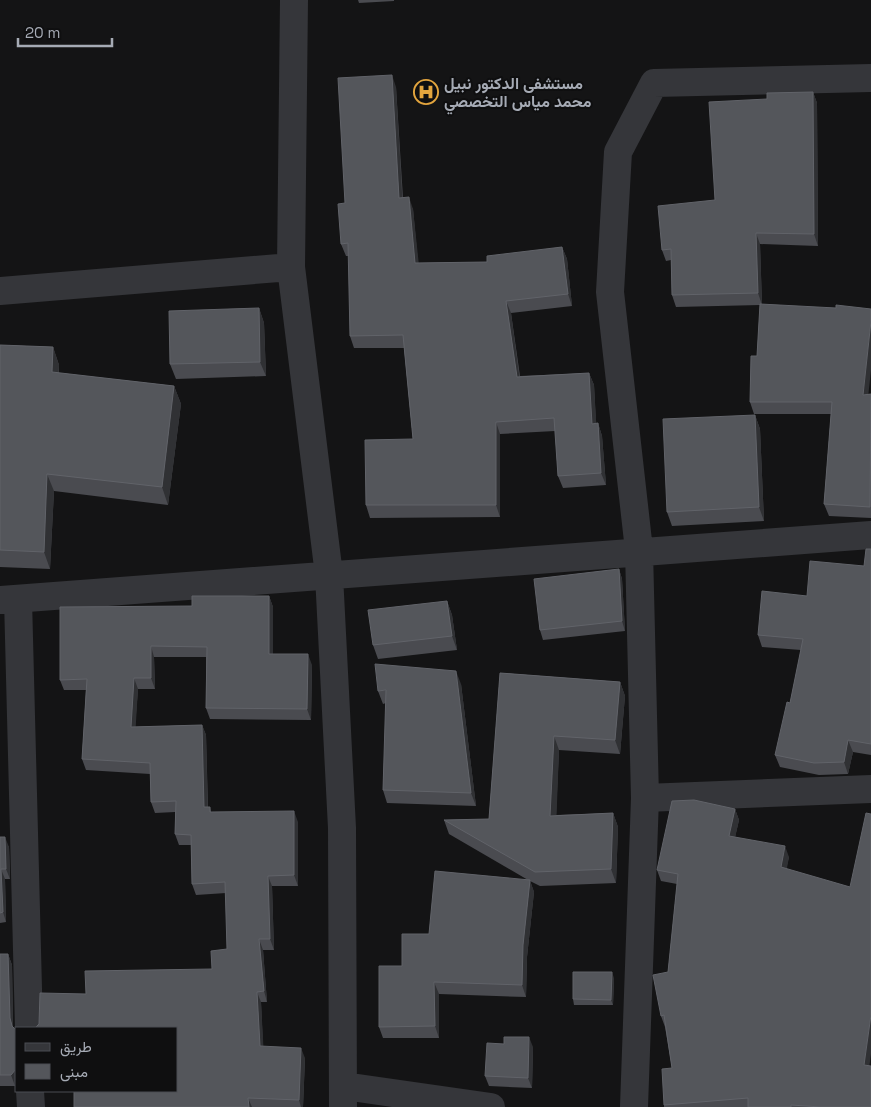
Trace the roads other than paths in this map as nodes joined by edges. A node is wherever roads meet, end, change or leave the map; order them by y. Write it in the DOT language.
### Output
graph roads {
  1 [pos="294,0"];
  2 [pos="871,78"];
  3 [pos="291,267"];
  4 [pos="0,291"];
  5 [pos="871,535"];
  6 [pos="639,550"];
  7 [pos="329,576"];
  8 [pos="9,599"];
  9 [pos="871,789"];
  10 [pos="646,798"];
  11 [pos="29,1027"];
  12 [pos="30,1092"];
  13 [pos="344,1097"];
  14 [pos="30,1107"];
  15 [pos="491,1107"];
  16 [pos="634,1107"];
  1 -- 3 [label="street"];
  2 -- 6 [label="street"];
  3 -- 4 [label="street"];
  3 -- 7 [label="street"];
  5 -- 6 [label="street"];
  6 -- 7 [label="street"];
  6 -- 10 [label="street"];
  7 -- 8 [label="street"];
  7 -- 13 [label="street"];
  8 -- 11 [label="street"];
  9 -- 10 [label="street"];
  10 -- 16 [label="street"];
  12 -- 14 [label="street"];
  13 -- 15 [label="street"];
}
